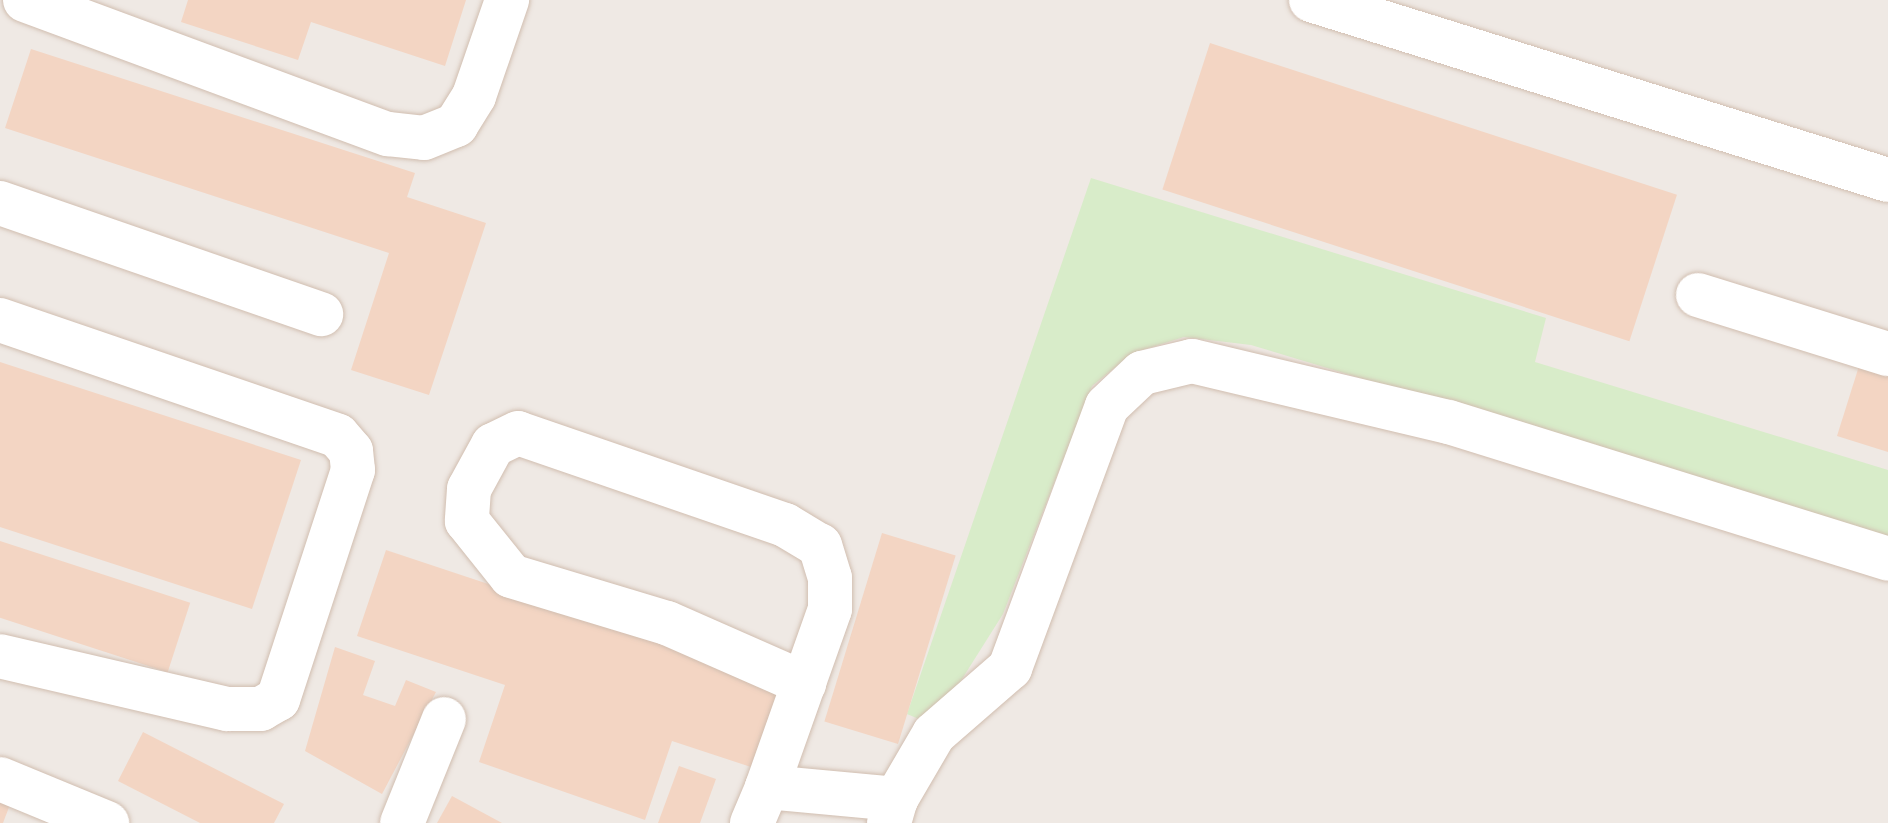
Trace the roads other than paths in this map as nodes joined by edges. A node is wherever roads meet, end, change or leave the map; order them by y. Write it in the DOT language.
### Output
graph roads {
  1 [pos="25,0"];
  2 [pos="507,0"];
  3 [pos="1311,0"];
  4 [pos="1888,180"];
  5 [pos="0,203"];
  6 [pos="1698,295"];
  7 [pos="321,314"];
  8 [pos="0,320"];
  9 [pos="1888,354"];
  10 [pos="1888,559"];
  11 [pos="0,656"];
  12 [pos="804,683"];
  13 [pos="444,719"];
  14 [pos="0,779"];
  15 [pos="760,805"];
  16 [pos="892,811"];
  17 [pos="86,819"];
  18 [pos="402,823"];
  1 -- 2 [label="street"];
  3 -- 4 [label="street"];
  5 -- 7 [label="street"];
  6 -- 9 [label="street"];
  8 -- 11 [label="street"];
  10 -- 16 [label="street"];
  12 -- 12 [label="street"];
  12 -- 15 [label="street"];
  13 -- 18 [label="street"];
  14 -- 17 [label="street"];
  15 -- 16 [label="street"];
}
